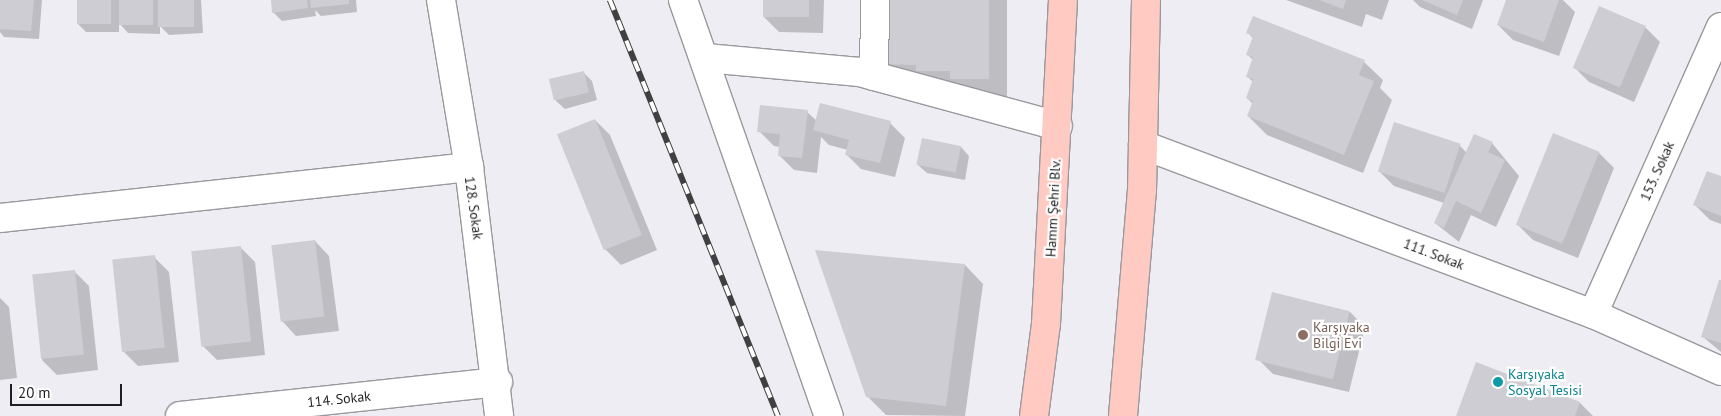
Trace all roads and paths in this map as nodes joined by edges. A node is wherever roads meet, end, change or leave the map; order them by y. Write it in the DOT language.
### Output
graph roads {
  1 [pos="441,0"];
  2 [pos="684,0"];
  3 [pos="875,0"];
  4 [pos="1064,0"];
  5 [pos="1146,0"];
  6 [pos="1721,27"];
  7 [pos="706,58"];
  8 [pos="874,76"];
  9 [pos="1058,126"];
  10 [pos="1143,145"];
  11 [pos="469,167"];
  12 [pos="0,218"];
  13 [pos="1593,314"];
  14 [pos="1721,370"];
  15 [pos="498,382"];
  16 [pos="180,416"];
  17 [pos="499,416"];
  18 [pos="829,416"];
  19 [pos="1034,416"];
  20 [pos="1123,416"];
  1 -- 11 [label="street, 128. Sokak"];
  2 -- 7 [label="street"];
  3 -- 8 [label="street"];
  4 -- 9 [label="main road, Hamm Şehri Blv."];
  5 -- 10 [label="main road"];
  6 -- 13 [label="street, 153. Sokak"];
  7 -- 8 [label="street"];
  7 -- 18 [label="street"];
  8 -- 9 [label="street"];
  9 -- 19 [label="main road, Hamm Şehri Blv."];
  10 -- 13 [label="street, 111. Sokak"];
  10 -- 20 [label="main road"];
  11 -- 12 [label="street"];
  11 -- 15 [label="street, 128. Sokak"];
  13 -- 14 [label="street, 111. Sokak"];
  15 -- 16 [label="street, 114. Sokak"];
  15 -- 17 [label="street, 128. Sokak"];
}
